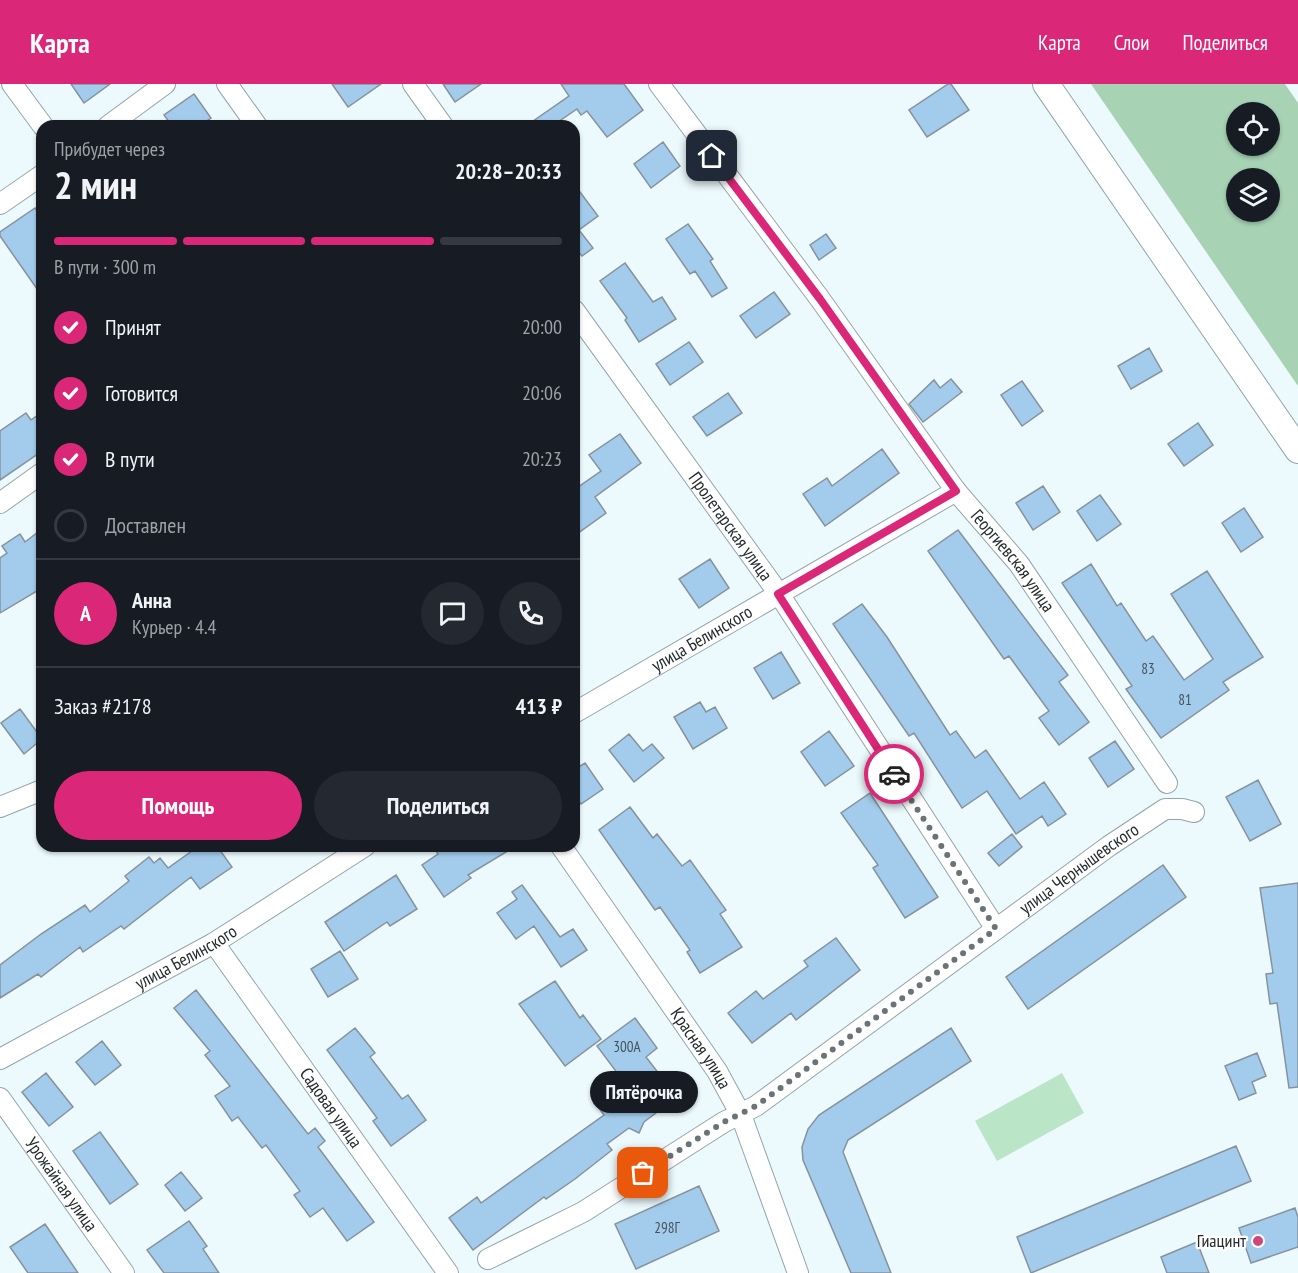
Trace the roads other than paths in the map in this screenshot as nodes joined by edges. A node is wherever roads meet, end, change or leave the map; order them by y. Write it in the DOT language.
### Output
graph roads {
  1 [pos="12,84"];
  2 [pos="165,84"];
  3 [pos="227,84"];
  4 [pos="412,84"];
  5 [pos="659,84"];
  6 [pos="1046,84"];
  7 [pos="39,120"];
  8 [pos="116,120"];
  9 [pos="254,120"];
  10 [pos="439,120"];
  11 [pos="36,179"];
  12 [pos="0,204"];
  13 [pos="580,318"];
  14 [pos="1298,450"];
  15 [pos="36,476"];
  16 [pos="956,491"];
  17 [pos="0,503"];
  18 [pos="778,594"];
  19 [pos="580,710"];
  20 [pos="1167,783"];
  21 [pos="36,792"];
  22 [pos="0,807"];
  23 [pos="1194,812"];
  24 [pos="356,852"];
  25 [pos="565,852"];
  26 [pos="996,929"];
  27 [pos="213,944"];
  28 [pos="0,1059"];
  29 [pos="0,1098"];
  30 [pos="741,1115"];
  31 [pos="488,1259"];
  32 [pos="124,1273"];
  33 [pos="448,1273"];
  34 [pos="798,1273"];
  1 -- 7 [label="street"];
  2 -- 8 [label="street"];
  3 -- 9 [label="street"];
  4 -- 10 [label="street"];
  5 -- 16 [label="street, Георгиевская улица"];
  6 -- 14 [label="main road"];
  11 -- 12 [label="street"];
  13 -- 18 [label="street, Пролетарская улица"];
  15 -- 17 [label="street"];
  16 -- 18 [label="street, улица Белинского"];
  16 -- 20 [label="street, Георгиевская улица"];
  18 -- 19 [label="street, улица Белинского"];
  18 -- 26 [label="street, Пролетарская улица"];
  21 -- 22 [label="street"];
  23 -- 26 [label="street, улица Чернышевского"];
  24 -- 27 [label="street, улица Белинского"];
  25 -- 30 [label="street, Красная улица"];
  26 -- 30 [label="street, улица Чернышевского"];
  27 -- 28 [label="street, улица Белинского"];
  27 -- 33 [label="street, Садовая улица"];
  29 -- 32 [label="street, Урожайная улица"];
  30 -- 31 [label="street, улица Чернышевского"];
  30 -- 34 [label="street, Красная улица"];
}
